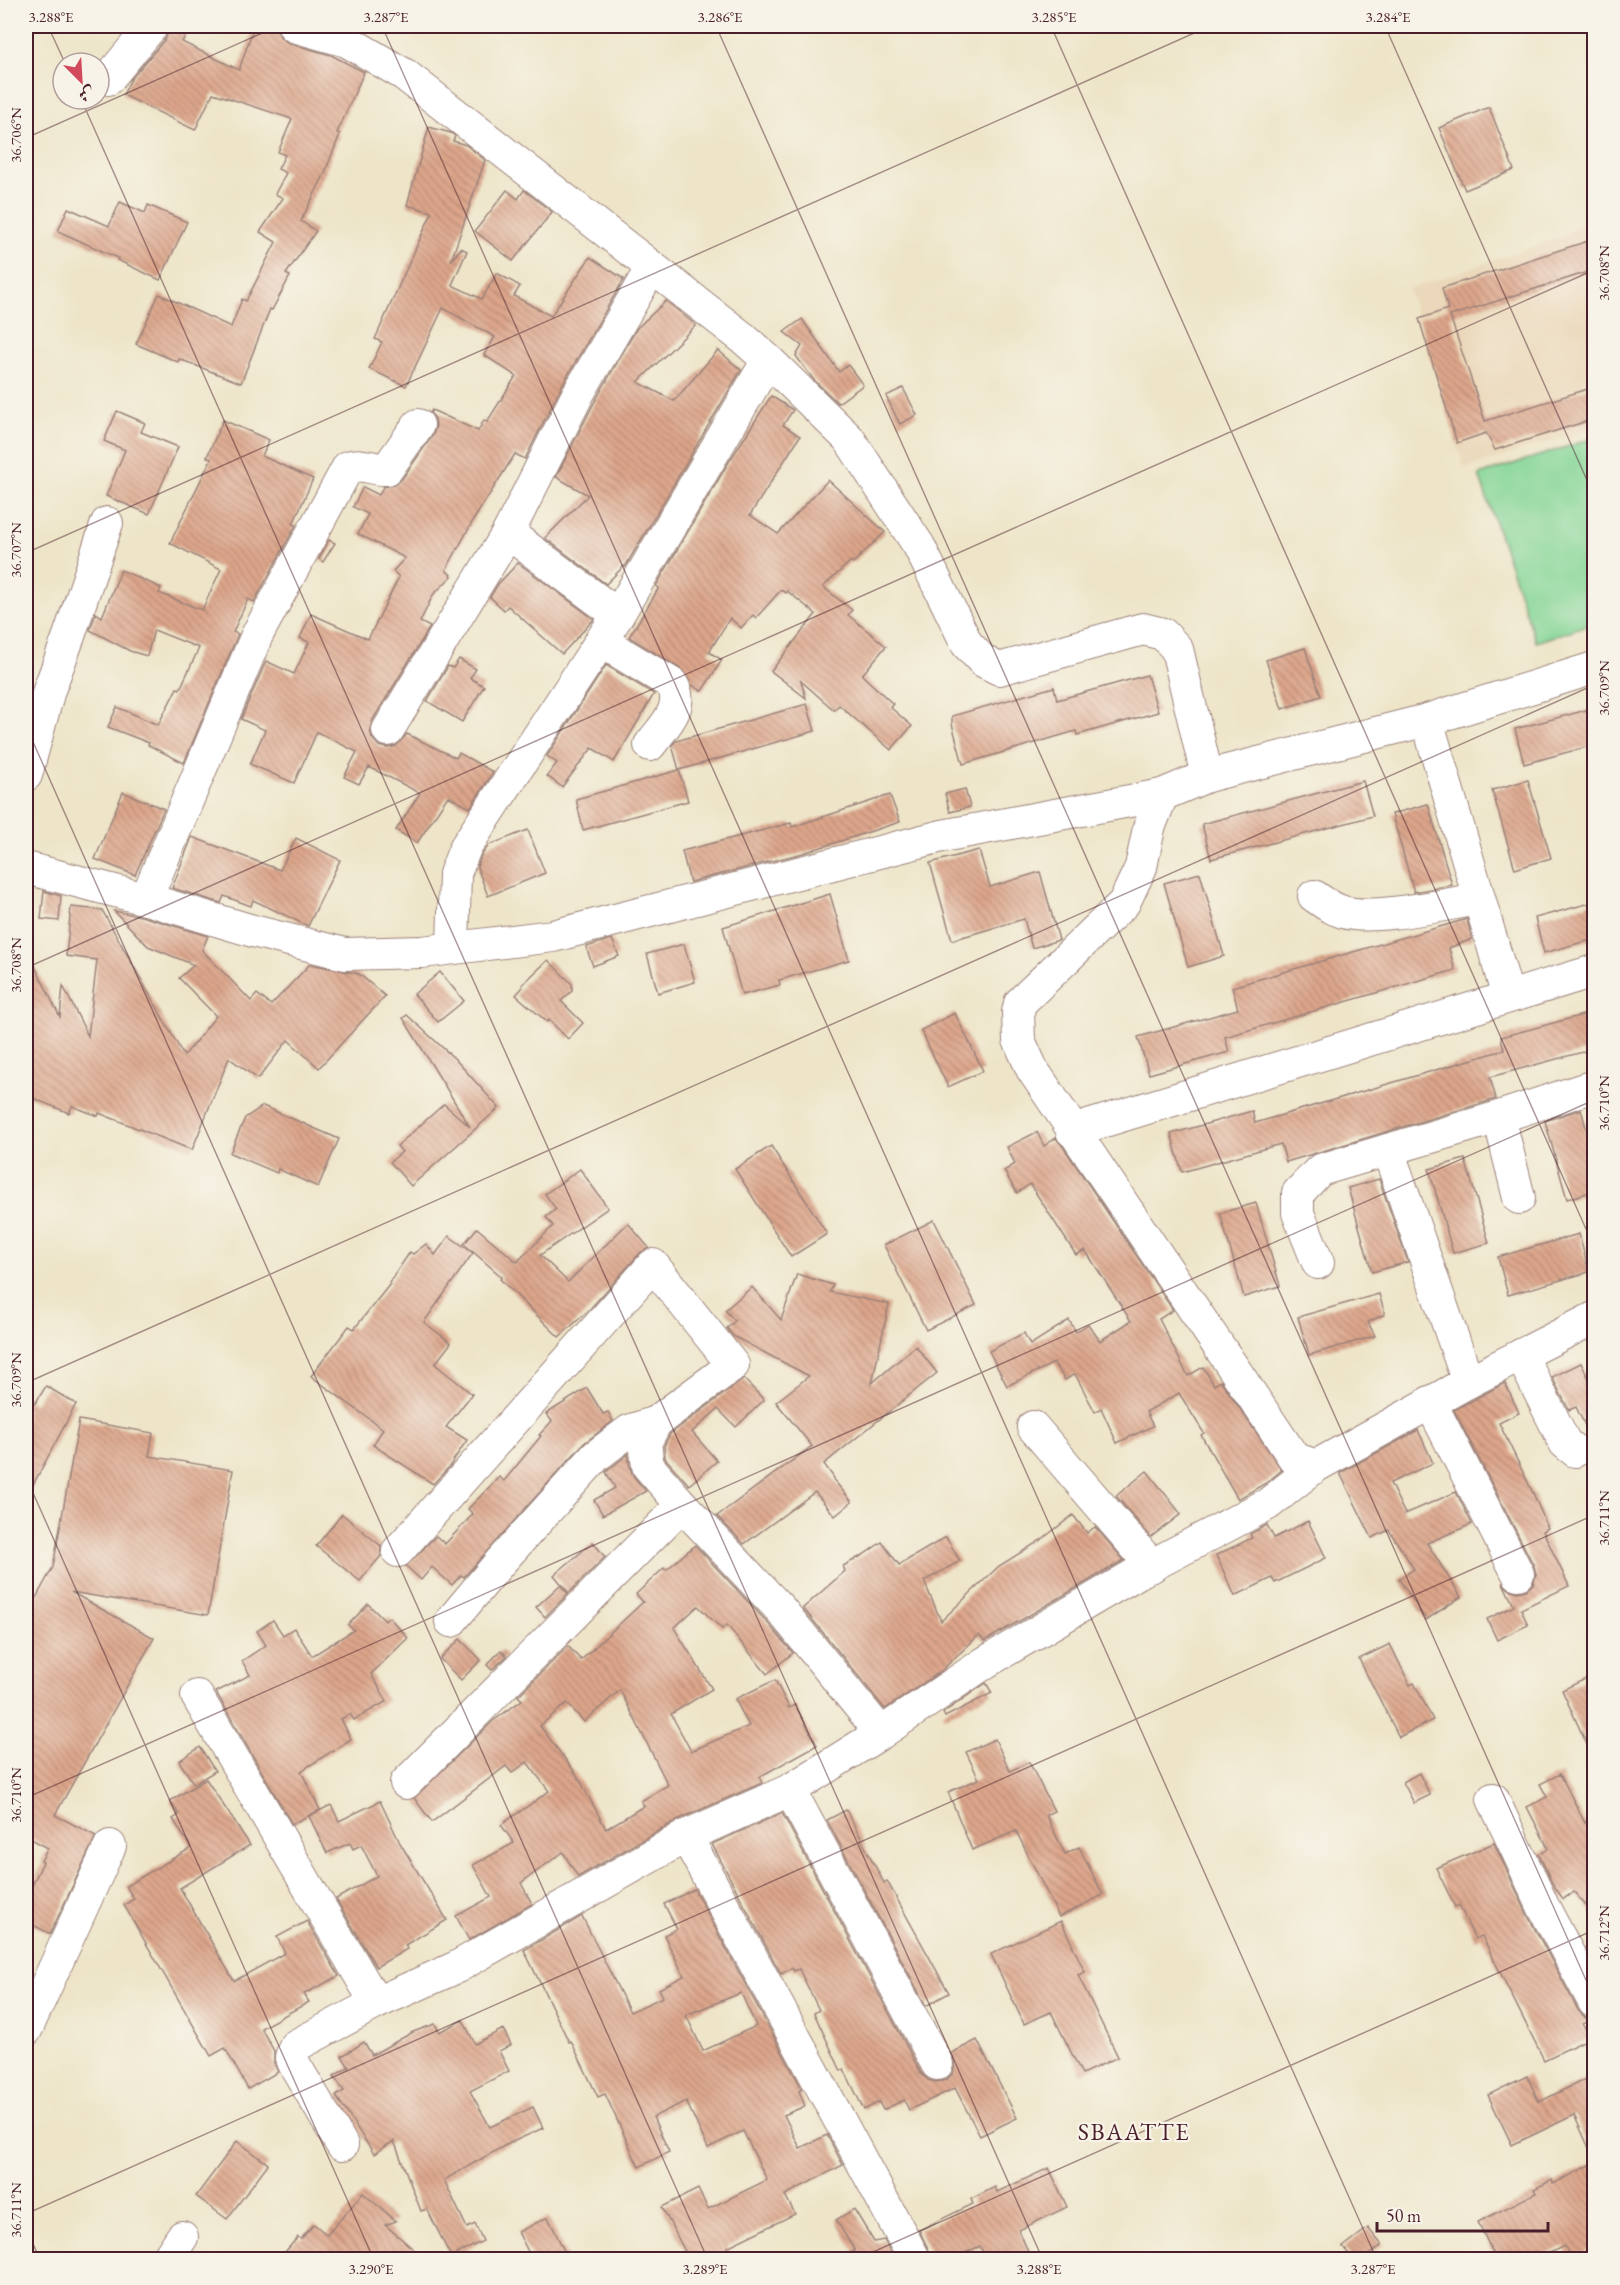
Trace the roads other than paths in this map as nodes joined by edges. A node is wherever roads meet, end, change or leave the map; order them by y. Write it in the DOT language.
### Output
graph roads {
  1 [pos="152,26"];
  2 [pos="294,26"];
  3 [pos="111,74"];
  4 [pos="652,267"];
  5 [pos="768,360"];
  6 [pos="418,425"];
  7 [pos="107,523"];
  8 [pos="508,532"];
  9 [pos="618,615"];
  10 [pos="601,641"];
  11 [pos="1594,668"];
  12 [pos="1427,720"];
  13 [pos="388,730"];
  14 [pos="650,745"];
  15 [pos="26,775"];
  16 [pos="1207,776"];
  17 [pos="1162,795"];
  18 [pos="26,867"];
  19 [pos="1314,896"];
  20 [pos="146,899"];
  21 [pos="1479,899"];
  22 [pos="453,948"];
  23 [pos="1594,971"];
  24 [pos="1508,997"];
  25 [pos="1594,1086"];
  26 [pos="1499,1117"];
  27 [pos="1072,1131"];
  28 [pos="1388,1150"];
  29 [pos="1519,1198"];
  30 [pos="1318,1263"];
  31 [pos="1594,1318"];
  32 [pos="1521,1355"];
  33 [pos="1468,1382"];
  34 [pos="1430,1402"];
  35 [pos="656,1422"];
  36 [pos="1033,1427"];
  37 [pos="1575,1451"];
  38 [pos="1316,1466"];
  39 [pos="682,1505"];
  40 [pos="398,1551"];
  41 [pos="1152,1566"];
  42 [pos="1518,1574"];
  43 [pos="451,1621"];
  44 [pos="197,1696"];
  45 [pos="881,1733"];
  46 [pos="406,1783"];
  47 [pos="790,1790"];
  48 [pos="1493,1799"];
  49 [pos="687,1836"];
  50 [pos="110,1846"];
  51 [pos="1594,2002"];
  52 [pos="376,2004"];
  53 [pos="26,2030"];
  54 [pos="937,2064"];
  55 [pos="342,2145"];
  56 [pos="915,2259"];
  1 -- 3 [label="street"];
  2 -- 4 [label="street"];
  4 -- 5 [label="street"];
  4 -- 8 [label="street"];
  5 -- 9 [label="street"];
  5 -- 16 [label="street"];
  6 -- 20 [label="street"];
  7 -- 15 [label="street"];
  8 -- 9 [label="street"];
  8 -- 13 [label="street"];
  9 -- 10 [label="street"];
  10 -- 14 [label="street"];
  10 -- 22 [label="street"];
  11 -- 12 [label="street"];
  12 -- 16 [label="street"];
  12 -- 21 [label="street"];
  16 -- 17 [label="street"];
  17 -- 22 [label="street"];
  17 -- 27 [label="street"];
  18 -- 20 [label="street"];
  19 -- 21 [label="street"];
  20 -- 22 [label="street"];
  21 -- 24 [label="street"];
  23 -- 24 [label="street"];
  24 -- 27 [label="street"];
  25 -- 26 [label="street"];
  26 -- 28 [label="street"];
  26 -- 29 [label="street"];
  27 -- 38 [label="street"];
  28 -- 30 [label="street"];
  28 -- 33 [label="street"];
  31 -- 32 [label="street"];
  32 -- 33 [label="street"];
  32 -- 37 [label="street"];
  33 -- 34 [label="street"];
  34 -- 38 [label="street"];
  34 -- 42 [label="street"];
  35 -- 39 [label="street"];
  35 -- 40 [label="street"];
  35 -- 43 [label="street"];
  36 -- 41 [label="street"];
  38 -- 41 [label="street"];
  39 -- 45 [label="street"];
  39 -- 46 [label="street"];
  41 -- 45 [label="street"];
  44 -- 52 [label="street"];
  45 -- 47 [label="street"];
  47 -- 49 [label="street"];
  47 -- 54 [label="street"];
  48 -- 51 [label="street"];
  49 -- 52 [label="street"];
  49 -- 56 [label="street"];
  50 -- 53 [label="street"];
  52 -- 55 [label="street"];
}
